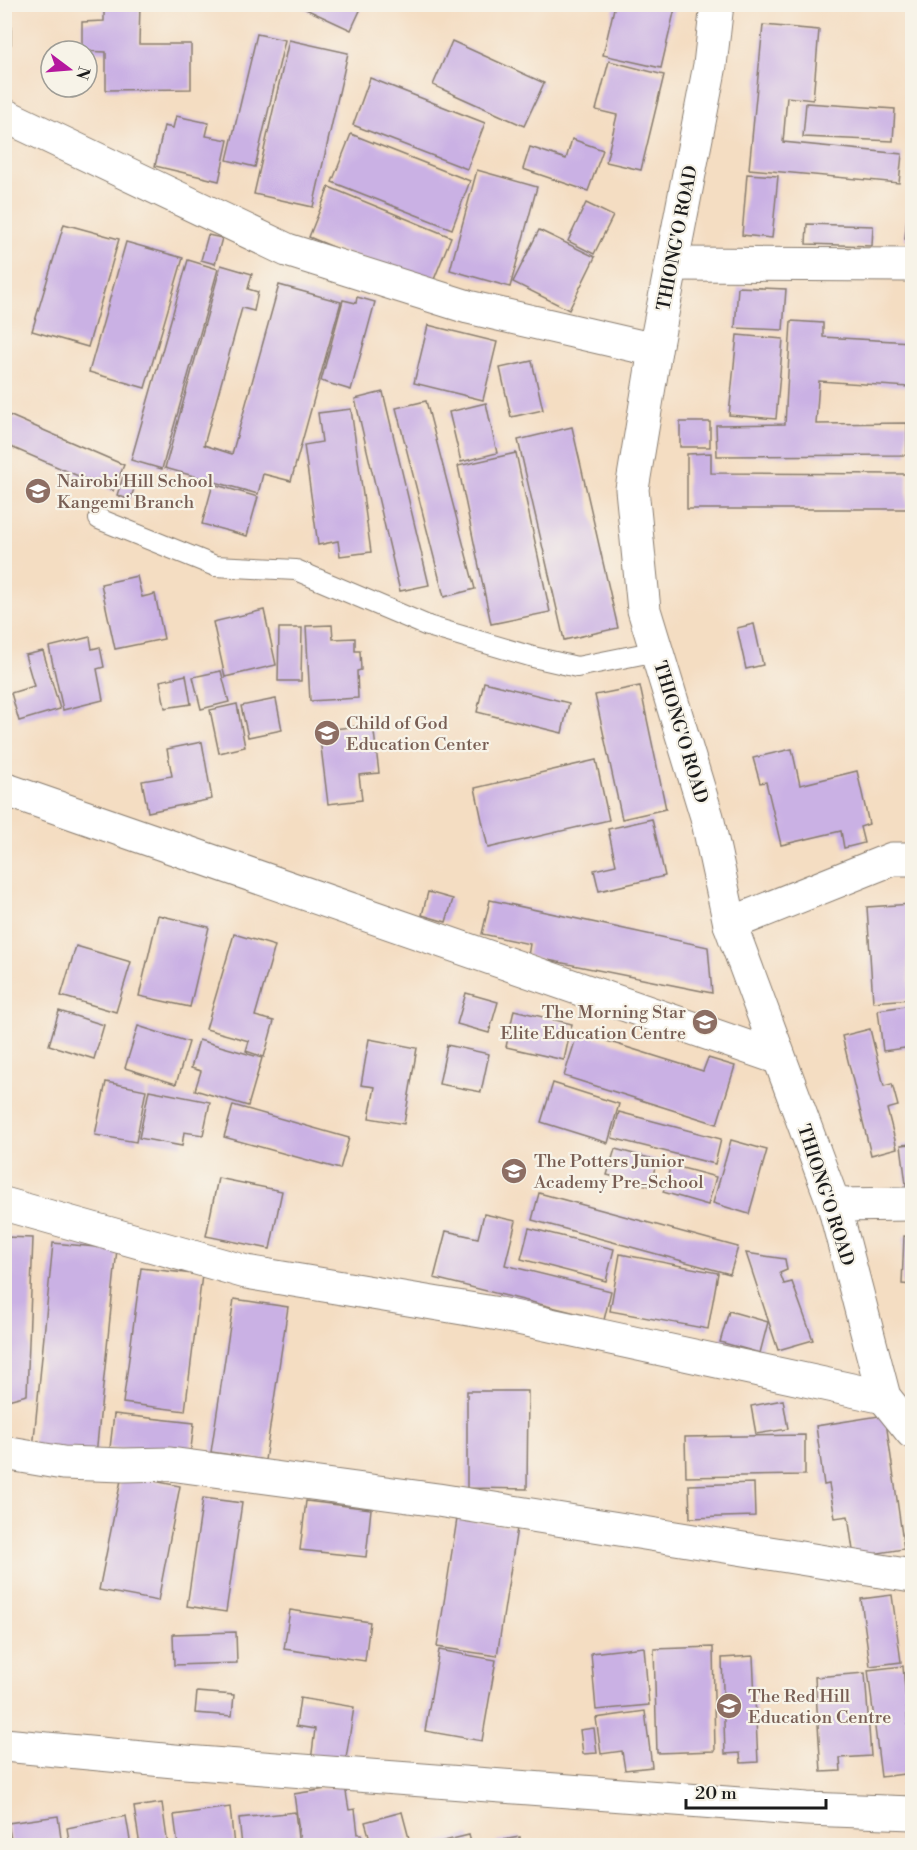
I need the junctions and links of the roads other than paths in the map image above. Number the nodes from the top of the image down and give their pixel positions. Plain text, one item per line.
1 (717, 4) edge
2 (4, 115) edge
3 (672, 264) junction
4 (912, 265) edge
5 (655, 350) junction
6 (99, 519) dead end
7 (657, 651) junction
8 (4, 789) edge
9 (912, 859) edge
10 (730, 924) junction
11 (779, 1058) junction
12 (4, 1204) edge
13 (912, 1204) edge
14 (834, 1206) junction
15 (884, 1397) junction
16 (912, 1431) edge
17 (4, 1453) edge
18 (912, 1576) edge
19 (4, 1744) edge
20 (912, 1813) edge

1 - 3 street, THIONG'O ROAD
2 - 5 street
3 - 4 street
3 - 5 street, THIONG'O ROAD
5 - 7 street, THIONG'O ROAD
6 - 7 lane
7 - 10 street, THIONG'O ROAD
8 - 11 street
9 - 10 street
10 - 11 street, THIONG'O ROAD
11 - 14 street, THIONG'O ROAD
12 - 15 street
13 - 14 street
14 - 15 street, THIONG'O ROAD
15 - 16 street, THIONG'O ROAD
17 - 18 street
19 - 20 street

